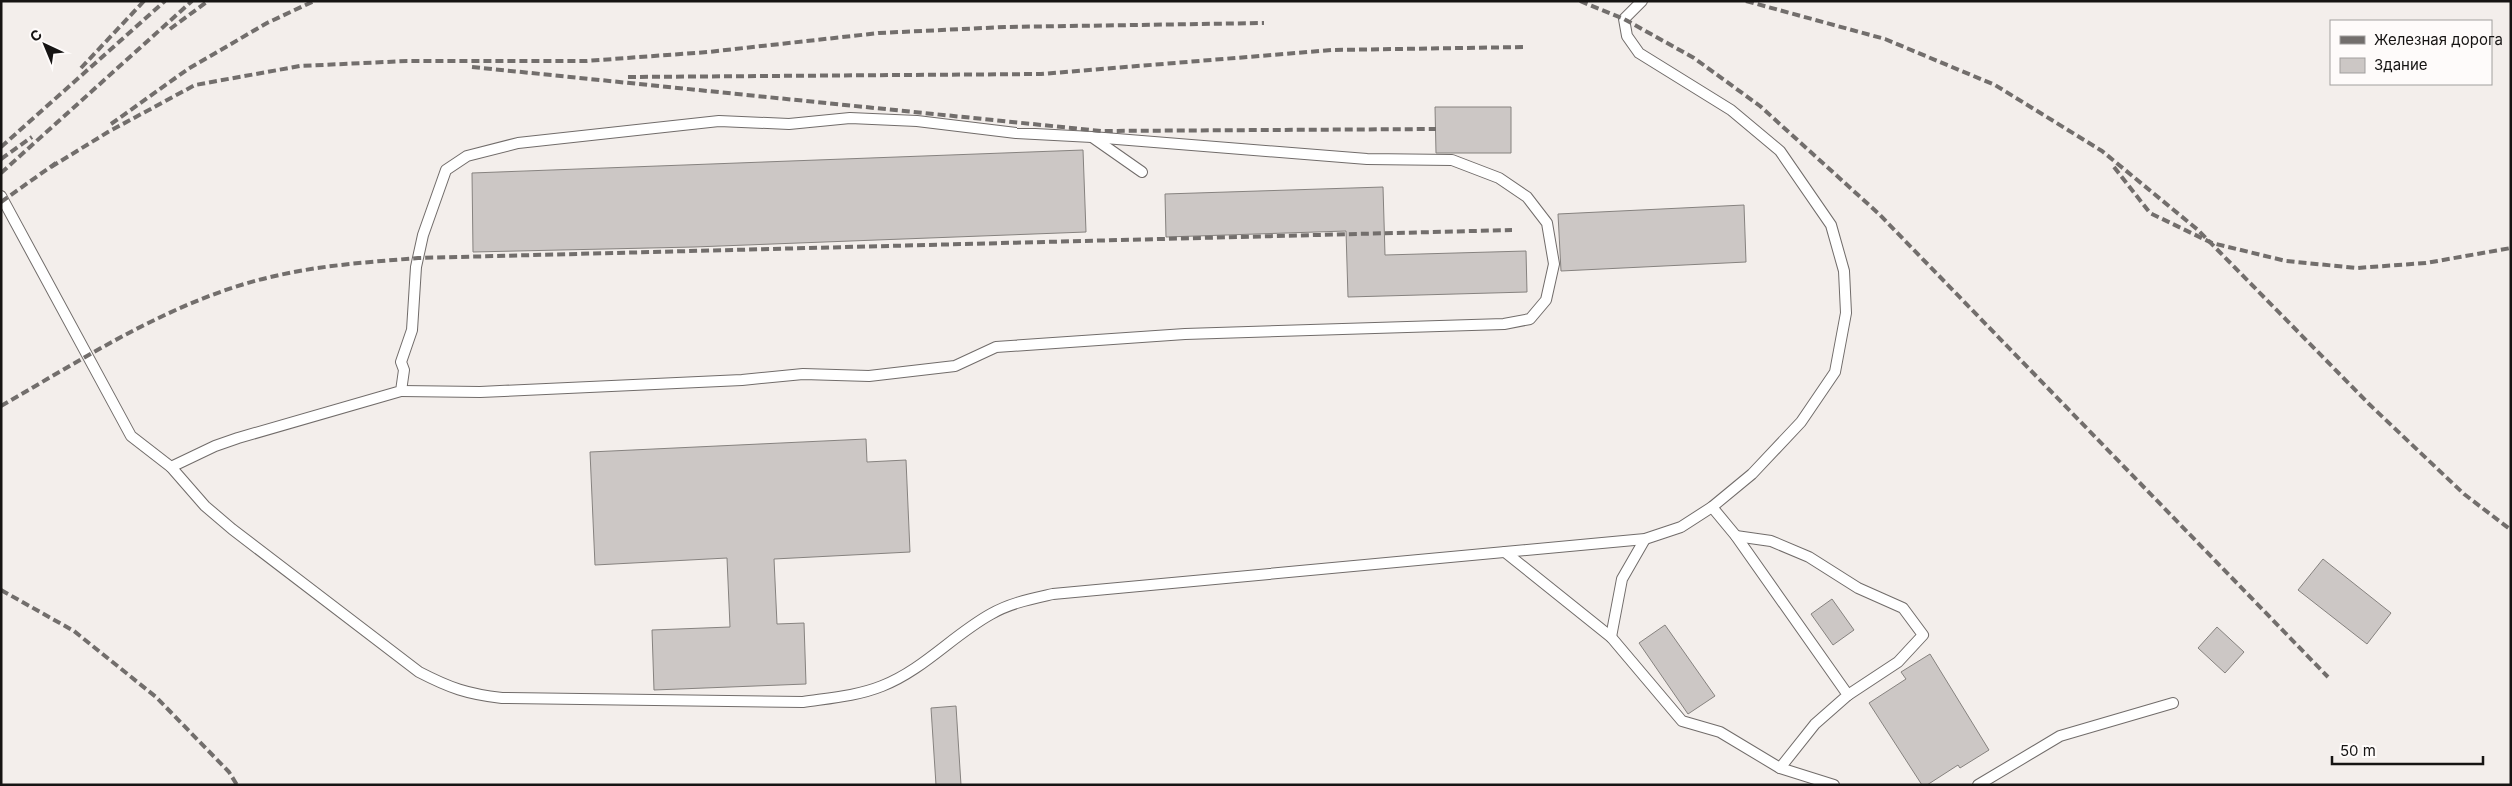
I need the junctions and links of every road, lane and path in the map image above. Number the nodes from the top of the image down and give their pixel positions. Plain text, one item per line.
1 (1642, 1) edge
2 (1092, 137) junction
3 (1142, 172) dead end
4 (1, 196) edge
5 (402, 391) junction
6 (171, 467) junction
7 (1712, 507) junction
8 (1736, 536) junction
9 (1644, 539) junction
10 (1505, 552) junction
11 (1611, 638) junction
12 (1848, 695) junction
13 (2173, 703) dead end
14 (1780, 768) junction
15 (1834, 785) edge
16 (1978, 785) edge

1 - 7 lane
2 - 3 lane
2 - 5 lane
2 - 5 lane
4 - 6 lane
5 - 6 lane
6 - 10 lane
7 - 8 lane
7 - 9 lane
8 - 12 lane
8 - 12 lane
9 - 10 lane
9 - 11 lane
10 - 11 lane
11 - 14 lane
12 - 14 lane
13 - 16 lane
14 - 15 lane

